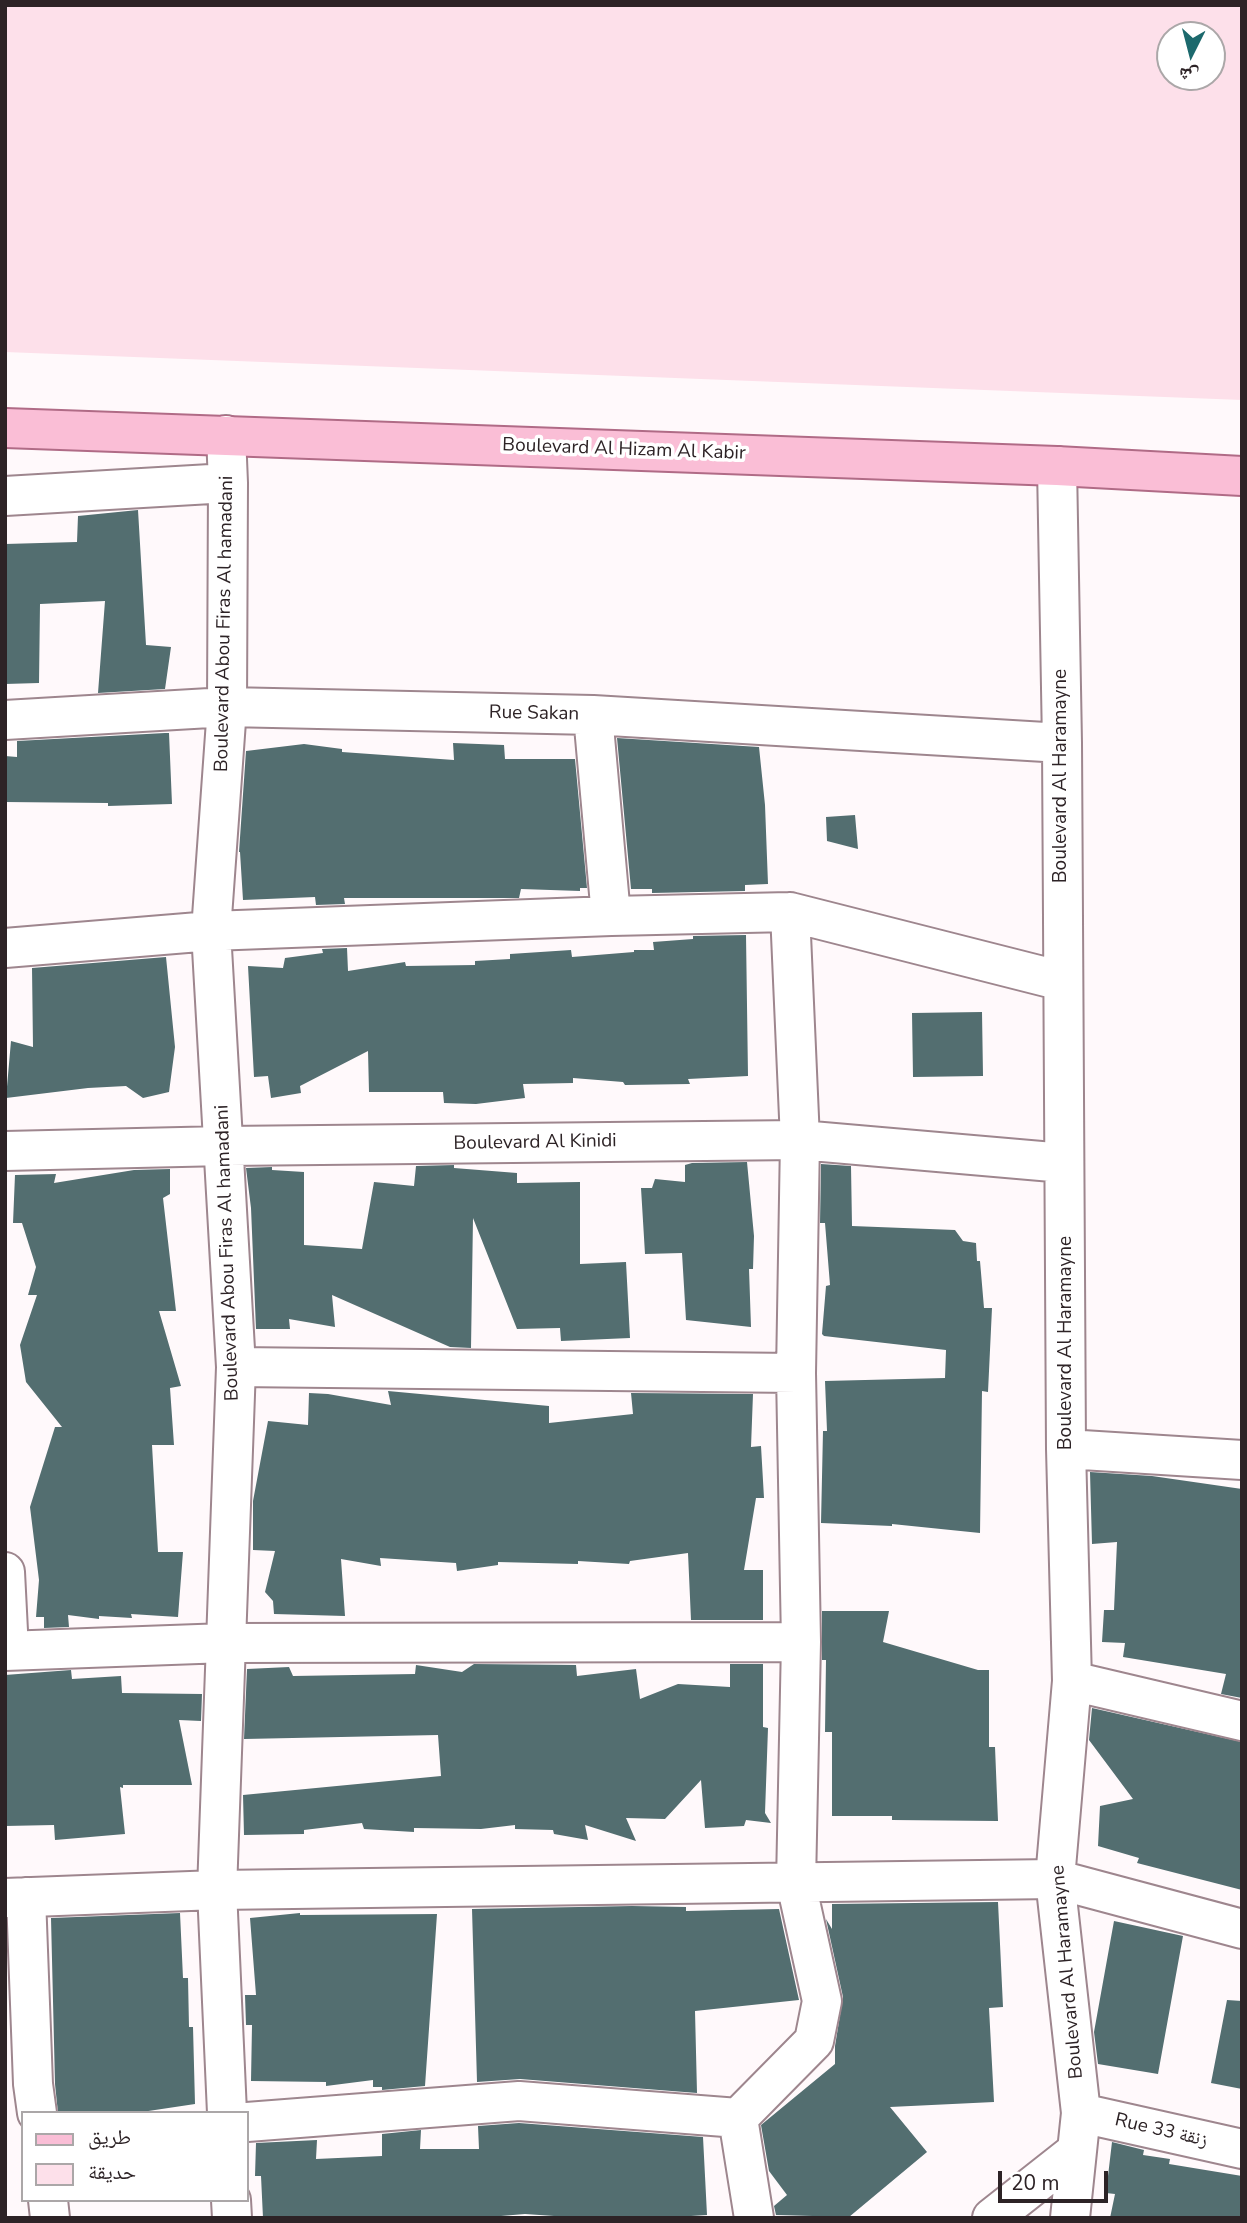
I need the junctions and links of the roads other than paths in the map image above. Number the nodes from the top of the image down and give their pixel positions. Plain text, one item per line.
1 (5, 428) edge
2 (226, 435) junction
3 (1057, 466) junction
4 (1242, 476) edge
5 (228, 483) junction
6 (5, 495) edge
7 (227, 707) junction
8 (593, 715) junction
9 (5, 720) edge
10 (1062, 743) junction
11 (790, 912) junction
12 (611, 916) junction
13 (211, 932) junction
14 (5, 948) edge
15 (1062, 981) junction
16 (800, 1140) junction
17 (225, 1146) junction
18 (5, 1151) edge
19 (1064, 1163) junction
20 (236, 1367) junction
21 (796, 1373) junction
22 (1066, 1449) junction
23 (1242, 1460) edge
24 (5, 1572) edge
25 (801, 1642) junction
26 (226, 1643) junction
27 (7, 1651) edge
28 (1072, 1681) junction
29 (1242, 1721) edge
30 (1055, 1879) junction
31 (796, 1884) junction
32 (217, 1890) junction
33 (16, 1898) edge
34 (1242, 1929) edge
35 (37, 2111) edge
36 (227, 2111) edge
37 (1081, 2113) junction
38 (738, 2118) junction
39 (248, 2122) edge
40 (1242, 2150) edge
41 (1077, 2151) junction
42 (754, 2218) edge
43 (992, 2218) edge
44 (1070, 2218) edge

1 - 2 main road, Boulevard Al Hizam Al Kabir
2 - 3 main road, Boulevard Al Hizam Al Kabir
2 - 5 street, Boulevard Abou Firas Al hamadani
3 - 4 main road, Boulevard Al Hizam Al Kabir
3 - 10 street, Boulevard Al Haramayne
5 - 6 street
5 - 7 street, Boulevard Abou Firas Al hamadani
7 - 8 street, Rue Sakan
7 - 9 street, Rue Sakan
7 - 13 street, Boulevard Abou Firas Al hamadani
8 - 10 street, Rue Sakan
8 - 12 street
10 - 15 street, Boulevard Al Haramayne
11 - 12 street
11 - 15 street
11 - 16 street
12 - 13 street
13 - 14 street
13 - 17 street, Boulevard Abou Firas Al hamadani
15 - 19 street, Boulevard Al Haramayne
16 - 17 street, Boulevard Al Kinidi
16 - 19 street, Boulevard Al Kinidi
16 - 21 street
17 - 18 street, Boulevard Al Kinidi
17 - 20 street, Boulevard Abou Firas Al hamadani
19 - 22 street, Boulevard Al Haramayne
20 - 21 street
20 - 26 street, Boulevard Abou Firas Al hamadani
21 - 25 street
22 - 23 street
22 - 28 street, Boulevard Al Haramayne
24 - 27 street
25 - 26 street
25 - 31 street
26 - 27 street
26 - 32 street, Boulevard Abou Firas Al hamadani
28 - 29 street
28 - 30 street, Boulevard Al Haramayne
30 - 31 street
30 - 34 street
30 - 37 street, Boulevard Al Haramayne
31 - 32 street
31 - 38 street
32 - 33 street
32 - 36 street, Boulevard Abou Firas Al hamadani
33 - 35 street
37 - 40 street, Rue 33 زنقة
37 - 41 street, Boulevard Al Haramayne
38 - 39 street
38 - 42 street
41 - 43 street
41 - 44 street, Boulevard Al Haramayne

